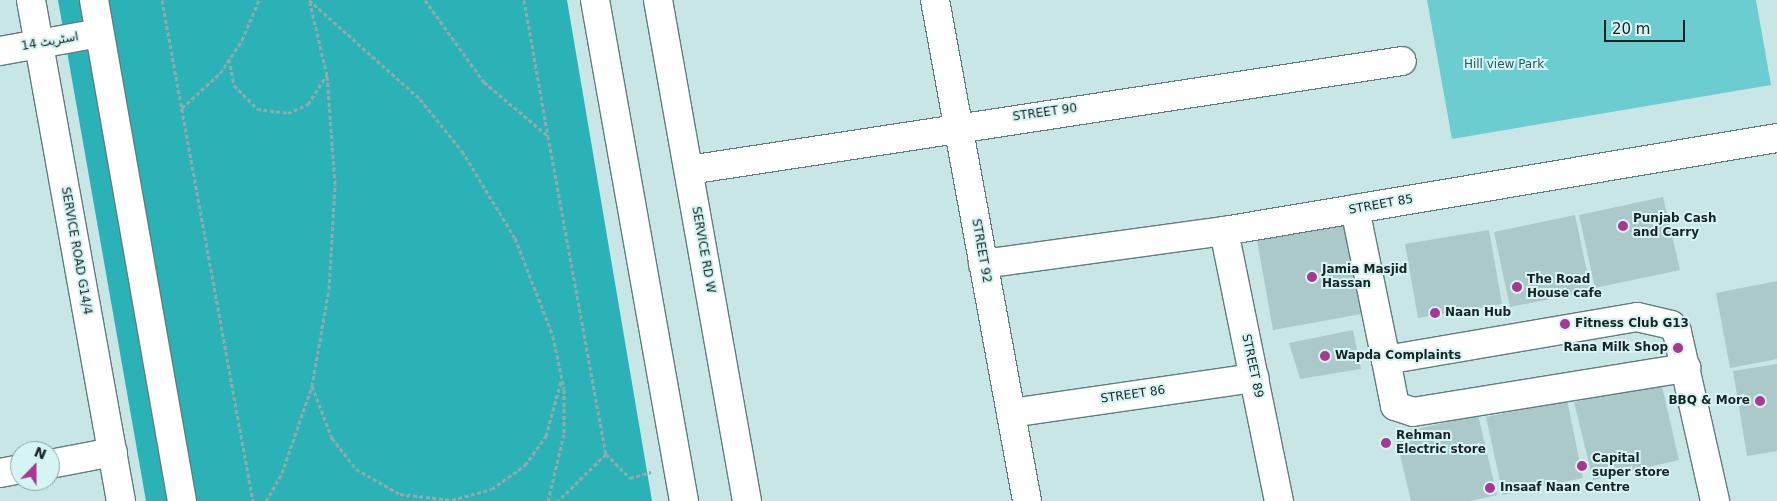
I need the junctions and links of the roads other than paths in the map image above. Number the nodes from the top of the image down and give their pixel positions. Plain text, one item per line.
1 (31, 0) edge
2 (94, 0) edge
3 (595, 0) edge
4 (658, 0) edge
5 (935, 0) edge
6 (100, 33) junction
7 (39, 44) junction
8 (0, 51) edge
9 (1402, 61) dead end
10 (958, 126) junction
11 (1777, 138) edge
12 (689, 170) junction
13 (1355, 209) junction
14 (1224, 231) junction
15 (983, 264) junction
16 (1386, 360) junction
17 (1686, 368) junction
18 (1255, 378) junction
19 (1011, 413) junction
20 (112, 452) junction
21 (60, 462) edge
22 (121, 501) edge
23 (182, 501) edge
24 (684, 501) edge
25 (748, 501) edge
26 (1027, 501) edge
27 (1279, 501) edge
28 (1715, 501) edge

1 - 7 street, SERVICE ROAD G14/4
2 - 6 street
3 - 24 street
4 - 12 street, SERVICE RD W
5 - 10 street, STREET 92
6 - 7 street, اسٹریٹ 14
6 - 23 street
7 - 8 street, اسٹریٹ 14
7 - 20 street, SERVICE ROAD G14/4
9 - 10 street, STREET 90
10 - 12 street, STREET 90
10 - 15 street, STREET 92
11 - 13 street, STREET 85
12 - 25 street, SERVICE RD W
13 - 14 street, STREET 85
13 - 16 street
14 - 15 street, STREET 85
14 - 18 street, STREET 89
15 - 19 street, STREET 92
16 - 17 street
16 - 17 street
17 - 28 street
18 - 19 street, STREET 86
18 - 27 street, STREET 89
19 - 26 street, STREET 92
20 - 21 street
20 - 22 street, SERVICE ROAD G14/4

